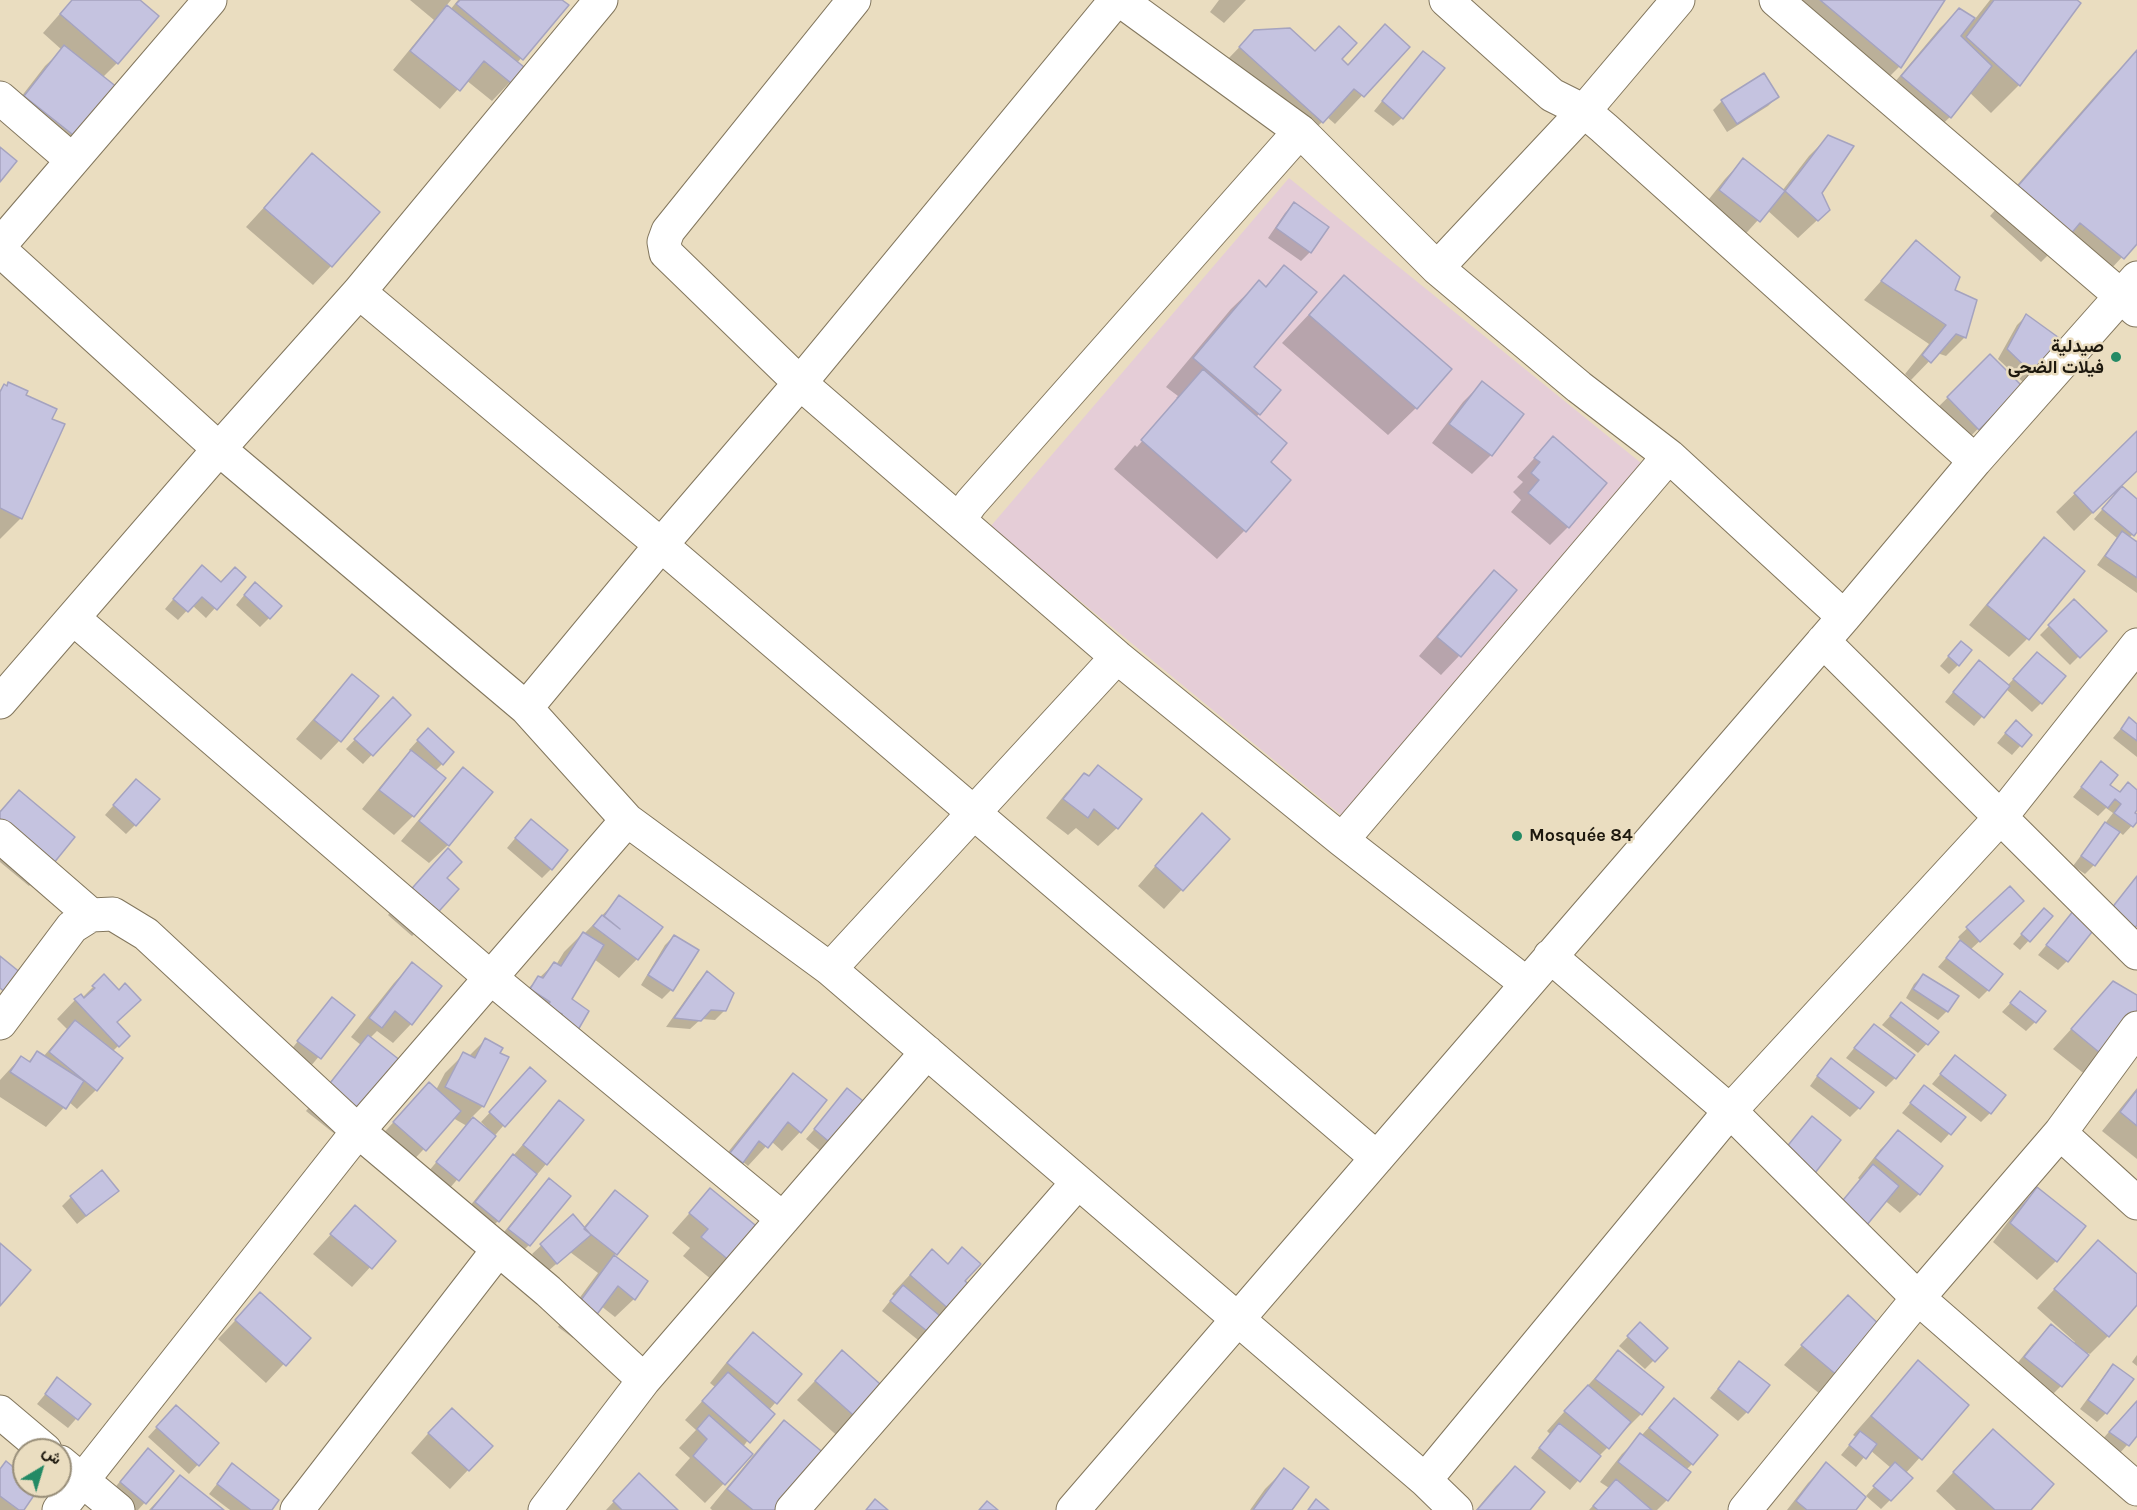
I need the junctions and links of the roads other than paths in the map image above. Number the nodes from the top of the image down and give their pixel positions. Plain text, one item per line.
1 (210, 0) edge
2 (601, 0) edge
3 (854, 0) edge
4 (1118, 0) edge
5 (1446, 0) edge
6 (1678, 0) edge
7 (1776, 0) edge
8 (0, 98) edge
9 (1584, 111) junction
10 (1300, 131) junction
11 (72, 160) junction
12 (0, 245) edge
13 (0, 250) edge
14 (1437, 268) junction
15 (359, 292) junction
16 (2132, 295) edge
17 (800, 383) junction
18 (219, 449) junction
19 (1669, 456) junction
20 (1975, 461) junction
21 (959, 520) junction
22 (661, 544) junction
23 (1844, 617) junction
24 (73, 618) junction
25 (1823, 641) junction
26 (2137, 645) edge
27 (1117, 657) junction
28 (0, 702) edge
29 (526, 708) junction
30 (975, 813) junction
31 (2000, 818) junction
32 (627, 820) junction
33 (0, 836) edge
34 (1342, 840) junction
35 (91, 915) junction
36 (2137, 953) edge
37 (1550, 956) junction
38 (830, 969) junction
39 (491, 978) junction
40 (1527, 984) junction
41 (0, 1023) edge
42 (2137, 1028) edge
43 (927, 1052) junction
44 (1730, 1111) junction
45 (358, 1131) junction
46 (2060, 1133) junction
47 (1377, 1158) junction
48 (1078, 1182) junction
49 (2137, 1203) edge
50 (783, 1219) junction
51 (498, 1250) junction
52 (1918, 1298) junction
53 (1238, 1320) junction
54 (644, 1380) junction
55 (0, 1412) edge
56 (31, 1438) edge
57 (72, 1471) edge
58 (72, 1473) edge
59 (1425, 1480) junction
60 (2137, 1489) edge
61 (118, 1510) edge
62 (297, 1510) edge
63 (545, 1510) edge
64 (792, 1510) edge
65 (1073, 1510) edge
66 (1456, 1510) edge
67 (1745, 1510) edge

1 - 11 street
2 - 15 street
3 - 17 street
4 - 10 street
4 - 17 street
5 - 9 street
6 - 9 street
7 - 16 street
8 - 11 street
9 - 14 street
9 - 20 street
10 - 14 street
10 - 21 street
11 - 12 street
13 - 18 street
14 - 19 street
15 - 18 street
15 - 22 street
16 - 20 street
17 - 21 street
17 - 22 street
18 - 24 street
18 - 29 street
19 - 23 street
19 - 34 street
20 - 23 street
21 - 27 street
22 - 29 street
22 - 30 street
23 - 25 street
24 - 28 street
24 - 39 street
25 - 31 street
25 - 37 street
26 - 31 street
27 - 30 street
27 - 34 street
29 - 32 street
30 - 38 street
30 - 47 street
31 - 36 street
31 - 44 street
32 - 38 street
32 - 39 street
33 - 35 street
34 - 40 street
35 - 41 street
35 - 45 street
37 - 40 street
37 - 44 street
38 - 43 street
39 - 45 street
39 - 50 street
40 - 47 street
42 - 46 street
43 - 48 street
43 - 50 street
44 - 52 street
44 - 59 street
45 - 51 street
45 - 57 street
46 - 49 street
46 - 52 street
47 - 53 street
48 - 53 street
48 - 64 street
50 - 54 street
51 - 54 street
51 - 62 street
52 - 60 street
52 - 67 street
53 - 59 street
53 - 65 street
54 - 63 street
55 - 56 street
58 - 61 street
59 - 66 street

